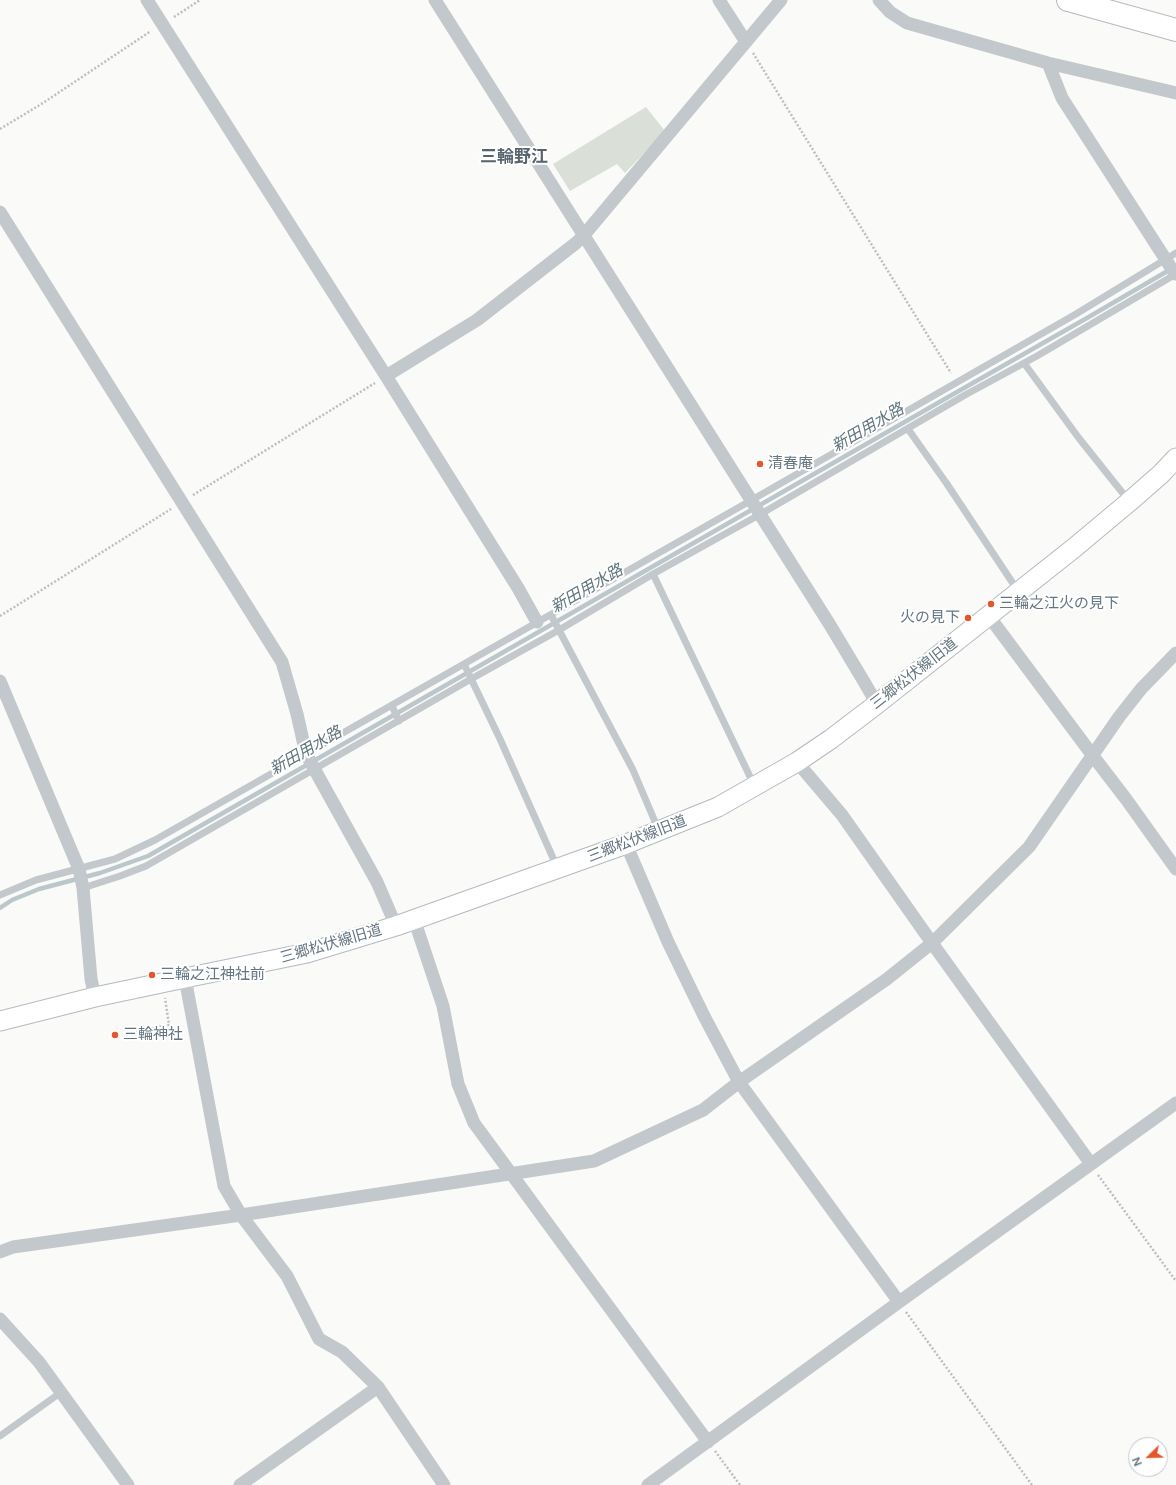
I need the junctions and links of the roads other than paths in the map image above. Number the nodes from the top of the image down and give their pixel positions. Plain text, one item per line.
1 (147, 0) edge
2 (435, 0) edge
3 (719, 0) edge
4 (781, 0) edge
5 (879, 0) edge
6 (1068, 0) edge
7 (1176, 30) edge
8 (746, 42) junction
9 (1048, 63) junction
10 (1176, 93) edge
11 (0, 212) edge
12 (584, 235) junction
13 (1171, 256) edge
14 (1176, 274) edge
15 (1024, 363) junction
16 (386, 376) junction
17 (908, 429) junction
18 (1176, 458) edge
19 (750, 501) junction
20 (1129, 502) junction
21 (759, 515) junction
22 (653, 574) junction
23 (1018, 591) junction
24 (551, 615) junction
25 (988, 615) junction
26 (537, 622) junction
27 (559, 630) junction
28 (1176, 653) edge
29 (464, 664) junction
30 (471, 679) junction
31 (0, 681) edge
32 (877, 704) junction
33 (392, 706) junction
34 (399, 721) junction
35 (306, 754) junction
36 (1093, 756) junction
37 (797, 762) junction
38 (314, 770) junction
39 (755, 787) junction
40 (659, 832) junction
41 (626, 844) junction
42 (557, 868) junction
43 (1176, 869) edge
44 (79, 870) junction
45 (83, 888) junction
46 (0, 895) edge
47 (414, 919) junction
48 (396, 926) junction
49 (932, 943) junction
50 (186, 978) junction
51 (95, 998) junction
52 (0, 1021) edge
53 (739, 1082) junction
54 (1176, 1103) edge
55 (1091, 1164) junction
56 (511, 1173) junction
57 (241, 1215) junction
58 (0, 1252) edge
59 (899, 1302) junction
60 (0, 1319) edge
61 (378, 1388) junction
62 (60, 1393) junction
63 (0, 1436) edge
64 (708, 1442) junction
65 (128, 1485) edge
66 (240, 1485) edge
67 (444, 1485) edge
68 (648, 1485) edge

1 - 16 street
2 - 12 street
3 - 8 street
4 - 8 street
5 - 9 street
6 - 7 highway
8 - 12 street
9 - 10 street
9 - 13 street
11 - 35 street
12 - 16 street
12 - 19 street
13 - 14 street
13 - 19 lane
14 - 15 lane
15 - 17 lane
15 - 20 lane
16 - 26 street
17 - 21 lane
17 - 23 lane
18 - 20 street, 三郷松伏線旧道
19 - 21 street
19 - 24 lane
20 - 23 street, 三郷松伏線旧道
21 - 22 lane
21 - 32 street
22 - 27 lane
22 - 39 lane
23 - 25 street, 三郷松伏線旧道
24 - 26 lane
24 - 27 lane
25 - 32 street, 三郷松伏線旧道
25 - 36 street
26 - 29 lane
27 - 30 lane
27 - 40 lane
28 - 36 street
29 - 30 lane
29 - 33 lane
30 - 34 lane
30 - 42 lane
31 - 44 street
32 - 37 street, 三郷松伏線旧道
33 - 34 lane
33 - 35 lane
34 - 38 lane
35 - 38 street
35 - 44 lane
36 - 43 street
36 - 49 street
37 - 39 street, 三郷松伏線旧道
37 - 49 street
38 - 45 lane
38 - 48 street
39 - 40 street, 三郷松伏線旧道
40 - 41 street, 三郷松伏線旧道
41 - 42 street, 三郷松伏線旧道
41 - 53 street
42 - 47 street, 三郷松伏線旧道
44 - 45 street
44 - 46 lane
45 - 51 street
47 - 48 street, 三郷松伏線旧道
47 - 56 street
48 - 50 street, 三郷松伏線旧道
49 - 53 street
49 - 55 street
50 - 51 street, 三郷松伏線旧道
50 - 57 street
51 - 52 street, 三郷松伏線旧道
53 - 56 street
53 - 59 street
54 - 55 street
55 - 59 street
56 - 57 street
56 - 64 street
57 - 58 street
57 - 61 street
59 - 64 street
60 - 62 street
61 - 66 street
61 - 67 street
62 - 63 lane
62 - 65 street
64 - 68 street

